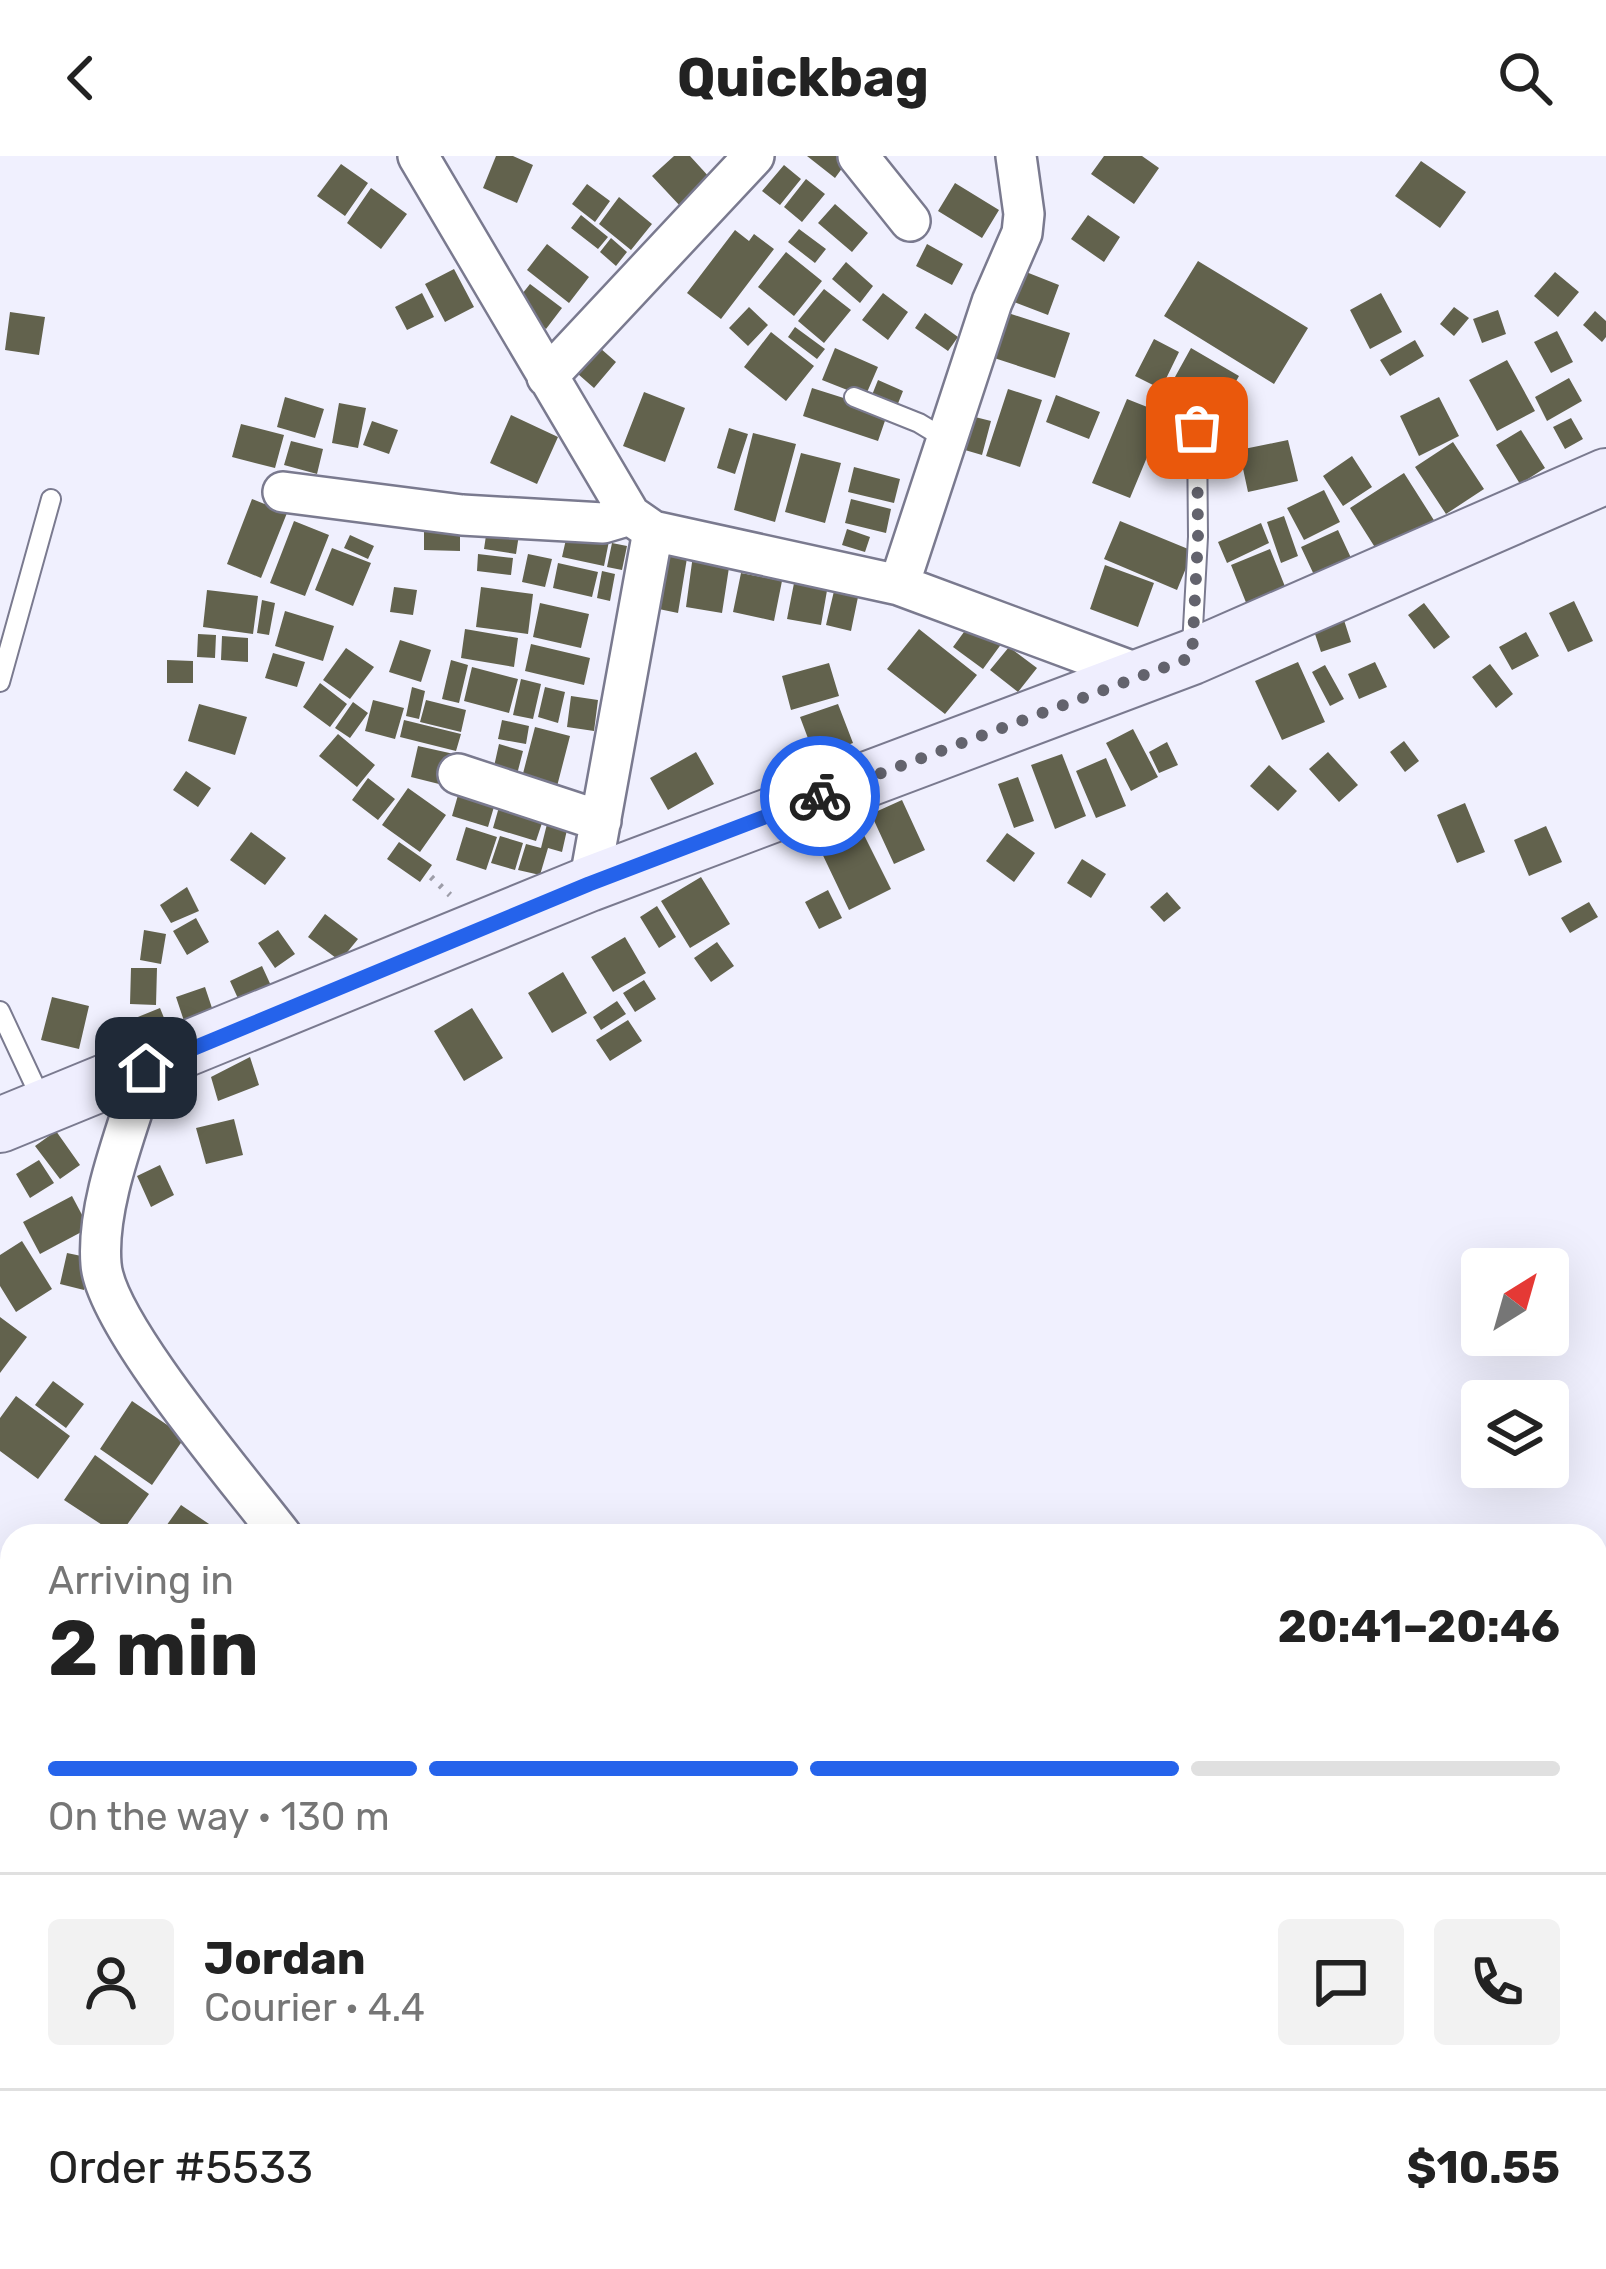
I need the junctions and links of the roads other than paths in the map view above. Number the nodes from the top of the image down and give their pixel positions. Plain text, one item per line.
1 (418, 156) edge
2 (754, 156) edge
3 (858, 156) edge
4 (1016, 156) edge
5 (910, 221) dead end
6 (547, 377) junction
7 (854, 397) dead end
8 (1197, 428) dead end
9 (947, 441) junction
10 (1606, 476) edge
11 (283, 492) dead end
12 (52, 499) dead end
13 (642, 523) junction
14 (899, 585) junction
15 (1192, 657) junction
16 (1139, 674) junction
17 (0, 682) edge
18 (458, 774) dead end
19 (601, 821) junction
20 (589, 884) junction
21 (0, 1011) edge
22 (146, 1068) junction
23 (22, 1116) edge
24 (273, 1524) edge

1 - 6 street
2 - 6 street
3 - 5 street
4 - 9 street
6 - 13 street
7 - 9 lane
8 - 15 lane
9 - 14 street
10 - 15 street
11 - 13 street
12 - 17 lane
13 - 14 street
13 - 19 street
14 - 16 street
15 - 16 street
16 - 20 street
18 - 19 street
19 - 20 street
20 - 22 street
21 - 23 lane
22 - 23 street
22 - 24 street

